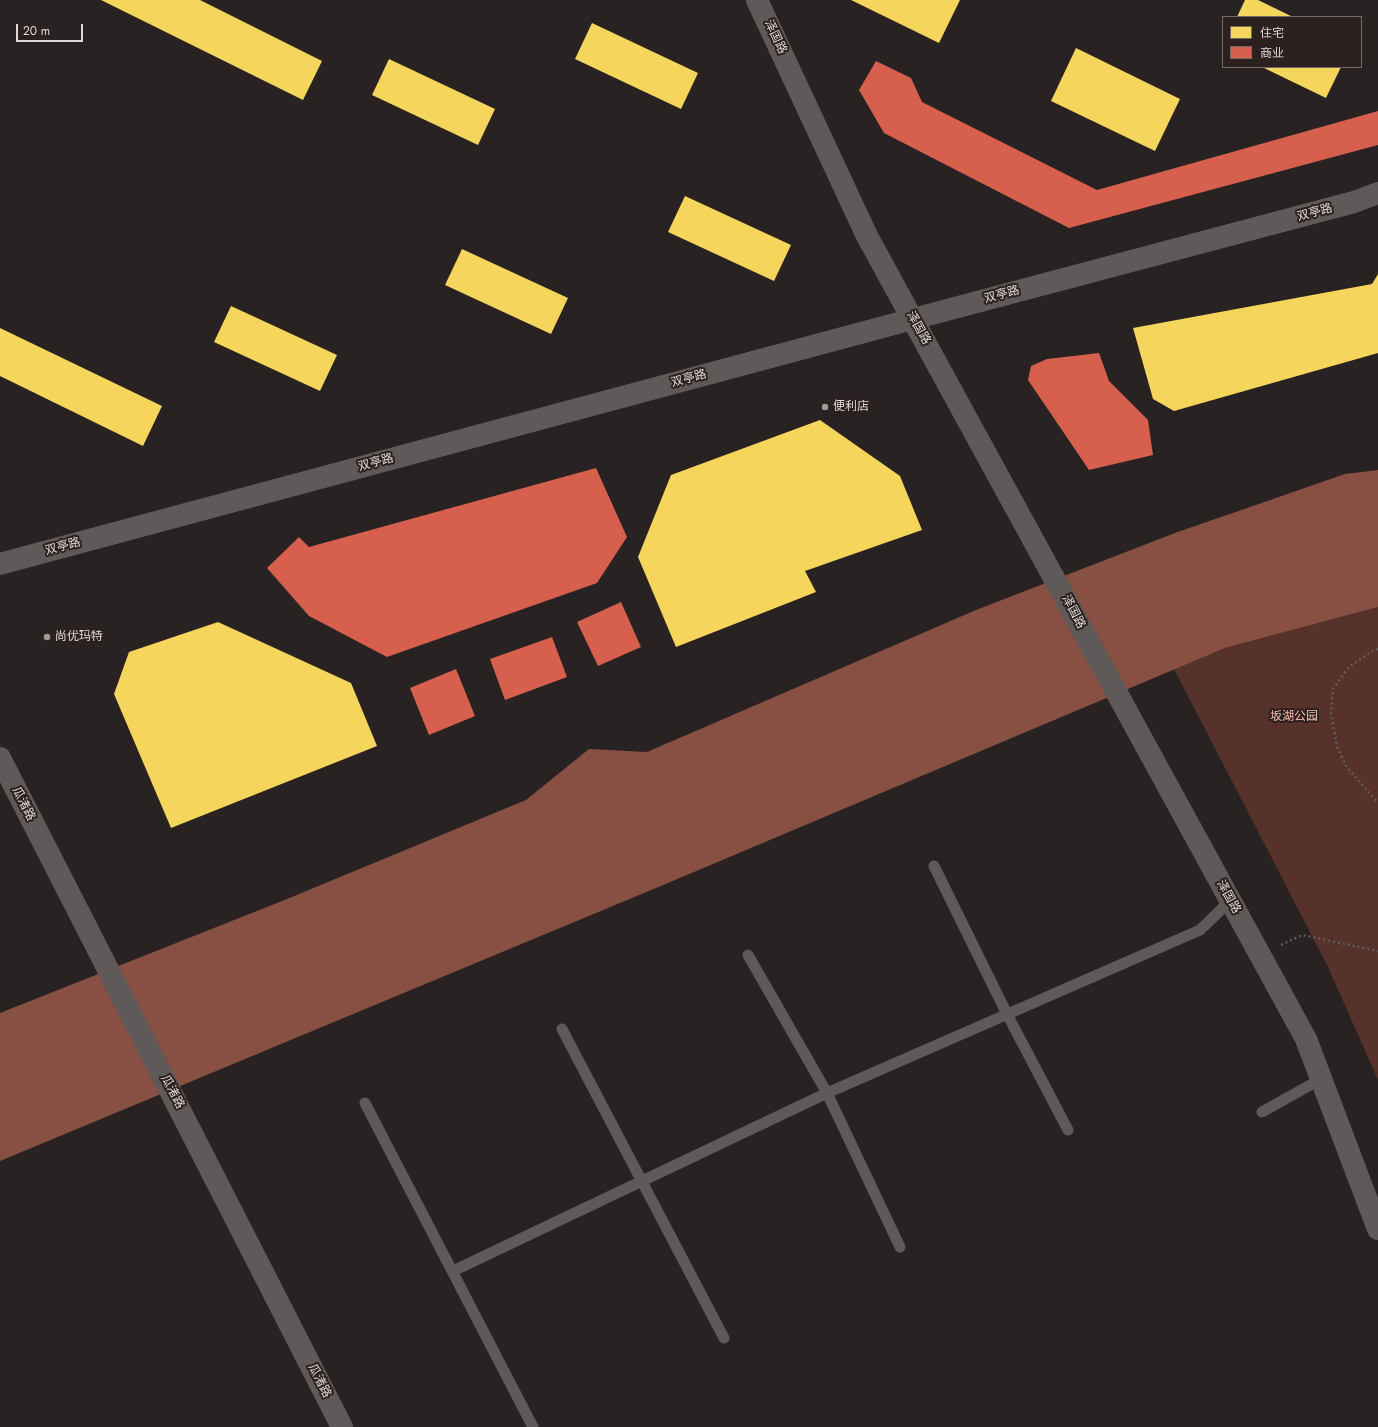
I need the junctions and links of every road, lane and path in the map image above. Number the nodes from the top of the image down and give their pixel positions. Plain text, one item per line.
1 (757, 0) edge
2 (1378, 193) edge
3 (913, 318) junction
4 (0, 564) edge
5 (1378, 649) edge
6 (0, 758) edge
7 (1378, 803) edge
8 (934, 866) dead end
9 (1230, 900) junction
10 (1378, 951) edge
11 (748, 955) dead end
12 (1260, 956) junction
13 (1007, 1014) junction
14 (562, 1029) dead end
15 (1321, 1080) junction
16 (826, 1092) junction
17 (365, 1103) dead end
18 (1262, 1112) dead end
19 (1068, 1130) dead end
20 (640, 1181) junction
21 (1378, 1229) edge
22 (900, 1247) dead end
23 (453, 1271) junction
24 (724, 1338) dead end
25 (342, 1427) edge
26 (533, 1427) edge

1 - 3 street, 泽国路
2 - 3 street, 双亭路
3 - 4 street, 双亭路
3 - 9 street, 泽国路
5 - 7 path
6 - 25 street, 瓜渚路
8 - 13 lane
9 - 12 street, 泽国路
9 - 13 lane
10 - 12 path
11 - 16 lane
12 - 15 street, 泽国路
13 - 16 lane
13 - 19 lane
14 - 20 lane
15 - 18 lane
15 - 21 street, 泽国路
16 - 20 lane
16 - 22 lane
17 - 23 lane
20 - 23 lane
20 - 24 lane
23 - 26 lane

